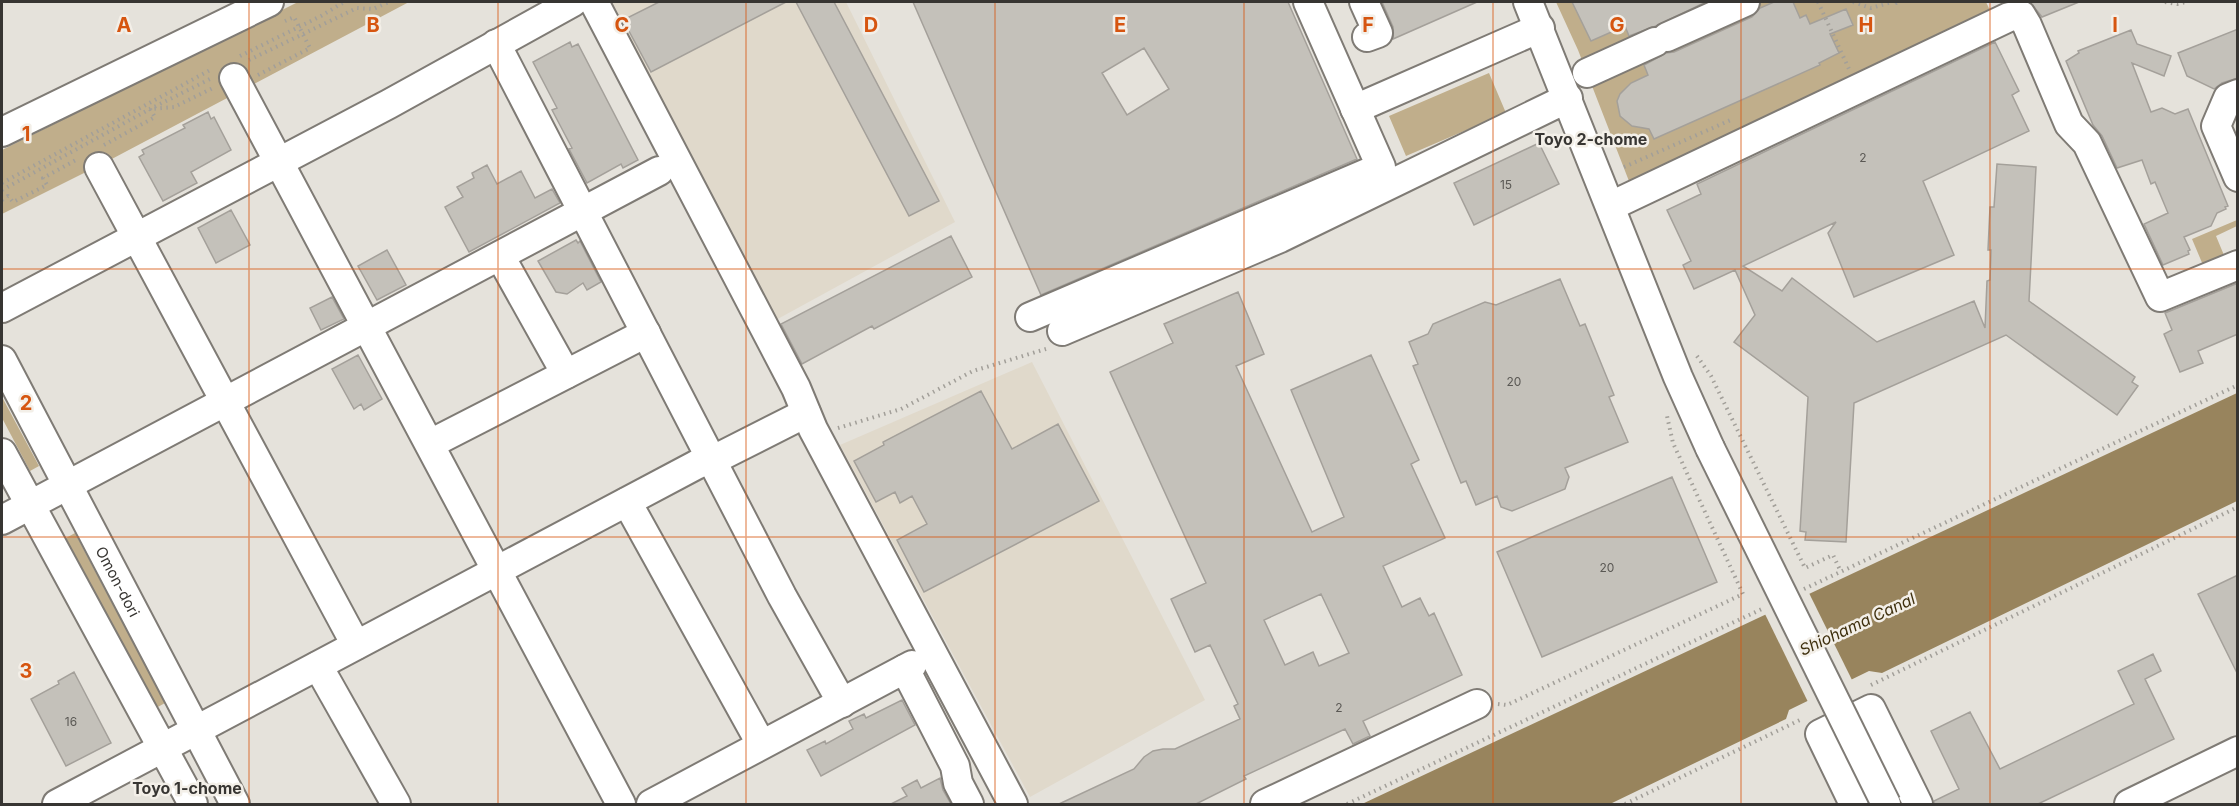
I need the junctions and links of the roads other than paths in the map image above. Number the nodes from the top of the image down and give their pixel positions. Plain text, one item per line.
1 (573, 2) edge
2 (594, 2) edge
3 (1308, 2) edge
4 (1364, 2) edge
5 (1528, 2) edge
6 (1744, 2) edge
7 (2014, 11) edge
8 (276, 12) edge
9 (215, 14) edge
10 (1540, 28) junction
11 (1367, 37) dead end
12 (496, 45) junction
13 (229, 72) road end
14 (1587, 73) dead end
15 (2238, 94) edge
16 (1569, 98) junction
17 (1355, 109) junction
18 (2, 132) edge
19 (280, 161) junction
20 (99, 167) dead end
21 (659, 171) dead end
22 (2238, 177) edge
23 (1611, 206) junction
24 (583, 212) junction
25 (136, 237) junction
26 (500, 256) junction
27 (2238, 265) edge
28 (2, 308) edge
29 (1030, 317) dead end
30 (367, 327) junction
31 (645, 333) junction
32 (1057, 339) road end
33 (2, 360) edge
34 (566, 374) junction
35 (225, 402) junction
36 (806, 413) junction
37 (430, 444) junction
38 (2, 453) edge
39 (710, 458) junction
40 (67, 485) junction
41 (627, 502) junction
42 (30, 505) junction
43 (2, 520) edge
44 (497, 571) junction
45 (356, 645) junction
46 (318, 666) junction
47 (842, 703) junction
48 (1477, 704) road end
49 (196, 731) junction
50 (755, 733) dead end
51 (162, 749) junction
52 (2238, 751) edge
53 (57, 804) edge
54 (193, 804) edge
55 (235, 804) edge
56 (396, 804) edge
57 (621, 804) edge
58 (651, 804) edge
59 (969, 804) edge
60 (1013, 804) edge
61 (1265, 804) edge
62 (1854, 804) edge
63 (1886, 804) edge
64 (1918, 804) edge
65 (2129, 804) edge

1 - 12 street
2 - 36 street
3 - 17 street
4 - 11 street
5 - 10 street
6 - 14 street
7 - 23 street
7 - 27 street
8 - 9 street
9 - 18 street
10 - 16 street
10 - 17 street
12 - 19 street
12 - 24 street
13 - 19 street
15 - 22 street
16 - 23 street
16 - 32 street
17 - 29 street
19 - 25 street
19 - 30 street
20 - 25 street
21 - 24 street
23 - 63 street, bridge
24 - 26 street
24 - 31 street
25 - 28 street
25 - 35 street
26 - 30 street
26 - 34 street
30 - 35 street
30 - 37 street
31 - 34 street
31 - 39 street
33 - 40 street, Omon-dori
34 - 37 street
35 - 40 street
35 - 45 street
36 - 39 street
36 - 60 street
37 - 44 street
38 - 42 street
39 - 41 street
39 - 47 street
40 - 42 street
40 - 49 street, Omon-dori
41 - 44 street
41 - 50 street
42 - 43 street
42 - 51 street
44 - 45 street
44 - 57 street
45 - 46 street
46 - 49 street
46 - 56 street
47 - 58 street
47 - 59 street
48 - 61 street
49 - 51 street
49 - 55 street, Omon-dori
51 - 53 street
51 - 54 street
52 - 65 street
62 - 64 street

